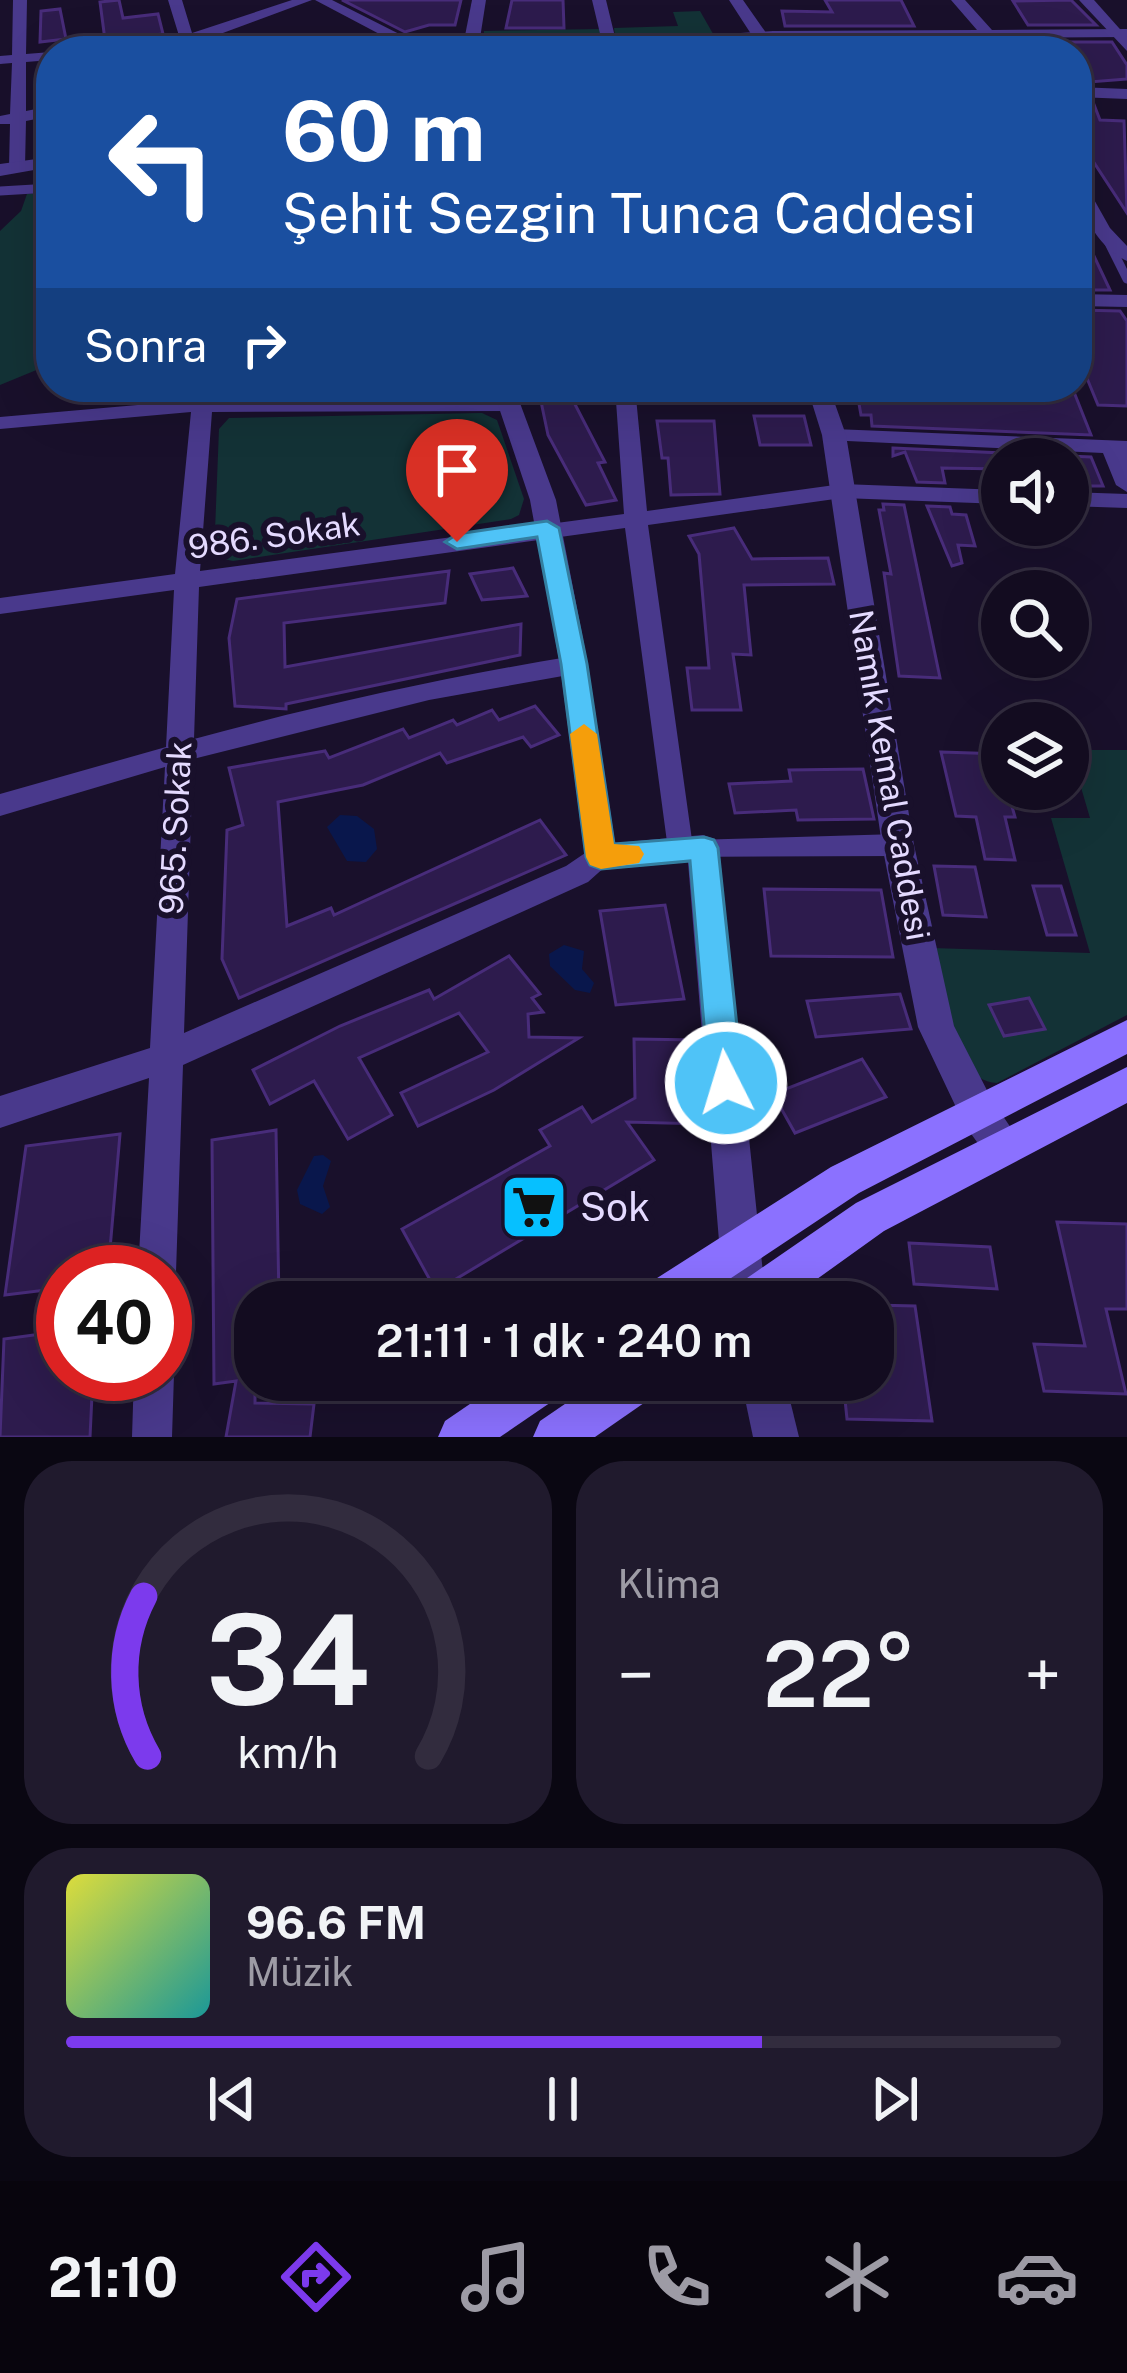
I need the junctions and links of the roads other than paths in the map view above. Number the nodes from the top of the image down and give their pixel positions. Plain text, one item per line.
1 (20, 0) edge
2 (176, 0) edge
3 (305, 0) edge
4 (322, 0) edge
5 (478, 0) edge
6 (599, 0) edge
7 (736, 0) edge
8 (958, 0) edge
9 (1086, 0) edge
10 (20, 26) junction
11 (0, 28) edge
12 (1120, 33) edge
13 (992, 34) junction
14 (185, 36) edge
15 (208, 36) edge
16 (387, 36) edge
17 (472, 36) edge
18 (608, 36) edge
19 (758, 36) edge
20 (946, 36) edge
21 (1127, 46) edge
22 (36, 57) edge
23 (20, 59) junction
24 (0, 60) edge
25 (1092, 93) edge
26 (1127, 94) edge
27 (36, 114) edge
28 (19, 117) junction
29 (0, 121) edge
30 (8, 169) edge
31 (36, 189) edge
32 (0, 191) edge
33 (1092, 211) edge
34 (1103, 231) junction
35 (1127, 232) edge
36 (1127, 256) edge
37 (1127, 279) edge
38 (1092, 301) edge
39 (1127, 302) edge
40 (161, 402) edge
41 (206, 402) edge
42 (508, 402) edge
43 (626, 402) edge
44 (823, 402) edge
45 (0, 423) edge
46 (834, 435) junction
47 (1119, 448) edge
48 (1127, 485) edge
49 (842, 491) junction
50 (981, 495) edge
51 (1089, 500) edge
52 (1127, 501) edge
53 (636, 522) junction
54 (547, 528) junction
55 (187, 581) junction
56 (0, 606) edge
57 (574, 664) junction
58 (180, 751) junction
59 (0, 805) edge
60 (898, 845) junction
61 (691, 849) junction
62 (601, 857) junction
63 (1127, 1036) edge
64 (163, 1058) junction
65 (1127, 1084) edge
66 (0, 1112) edge
67 (978, 1112) junction
68 (1004, 1147) junction
69 (158, 1245) edge
70 (742, 1245) junction
71 (689, 1281) edge
72 (745, 1281) edge
73 (777, 1281) edge
74 (153, 1401) edge
75 (513, 1401) edge
76 (608, 1401) edge
77 (768, 1401) edge
78 (152, 1437) edge
79 (461, 1437) edge
80 (556, 1437) edge
81 (776, 1437) edge

1 - 10 street
2 - 14 street
3 - 15 street
4 - 16 street
5 - 17 street
6 - 18 street
7 - 19 street
8 - 13 street
9 - 12 street
10 - 11 street
10 - 23 street
12 - 13 street
12 - 21 street
13 - 20 street
22 - 23 street
23 - 24 street
23 - 28 street
25 - 26 street
27 - 28 street
28 - 29 street
28 - 30 street
31 - 32 lane
33 - 34 street
34 - 35 street
34 - 36 street
34 - 37 lane
38 - 39 street
40 - 45 street
41 - 55 street, 965. Sokak
42 - 54 street
43 - 53 street
44 - 46 street, Namık Kemal Caddesi
46 - 47 street
46 - 49 street, Namık Kemal Caddesi
47 - 48 street
49 - 50 street, 986. Sokak
49 - 53 street, 986. Sokak
49 - 60 street, Namık Kemal Caddesi
51 - 52 street
53 - 54 street, 986. Sokak
53 - 61 street
54 - 55 street, 986. Sokak
54 - 57 street
55 - 56 street, 986. Sokak
55 - 58 street, 965. Sokak
57 - 58 street
57 - 62 street
58 - 59 street
58 - 64 street, 965. Sokak
60 - 61 street
60 - 67 street, Namık Kemal Caddesi
61 - 62 street
61 - 70 street
62 - 64 street
63 - 67 main road
64 - 66 street
64 - 69 street, 965. Sokak
65 - 68 main road
67 - 68 street, Namık Kemal Caddesi
67 - 70 main road
68 - 73 main road
70 - 71 main road
70 - 72 street
74 - 78 street
75 - 79 main road
76 - 80 main road
77 - 81 street

